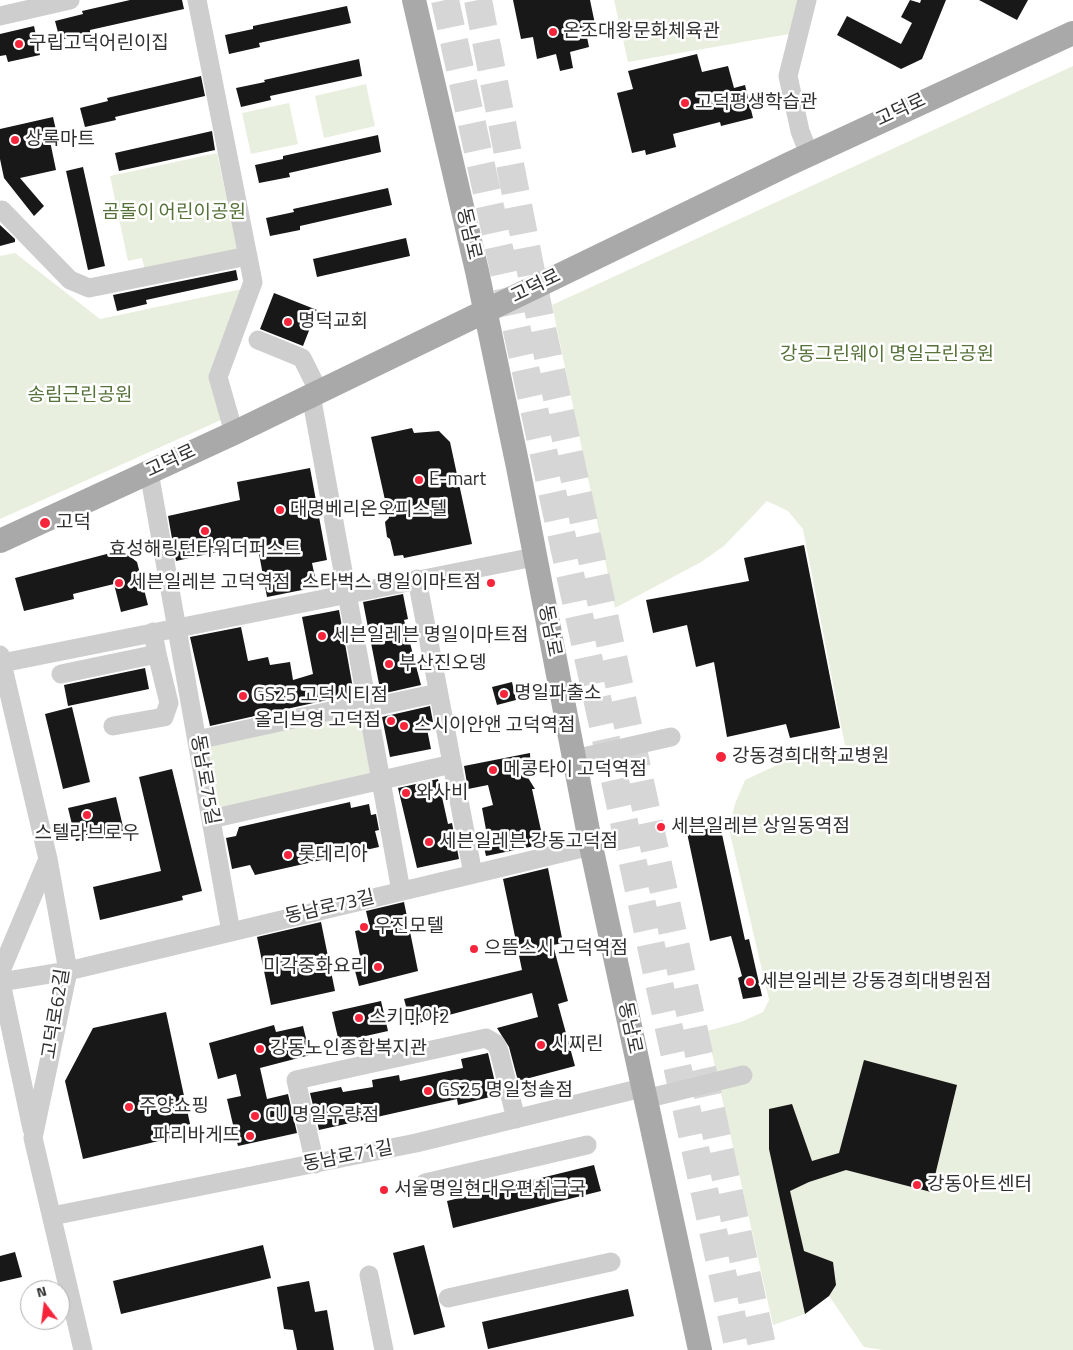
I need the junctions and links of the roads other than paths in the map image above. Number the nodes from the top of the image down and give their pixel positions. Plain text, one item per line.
1 (70, 0) edge
2 (198, 0) edge
3 (414, 0) edge
4 (807, 0) edge
5 (0, 16) edge
6 (1073, 33) edge
7 (809, 154) junction
8 (1, 207) edge
9 (248, 256) junction
10 (485, 311) junction
11 (258, 340) dead end
12 (315, 393) junction
13 (234, 433) junction
14 (149, 472) junction
15 (0, 542) edge
16 (534, 556) junction
17 (417, 579) junction
18 (348, 593) junction
19 (177, 627) junction
20 (153, 632) junction
21 (157, 654) junction
22 (1, 659) edge
23 (62, 674) dead end
24 (438, 692) junction
25 (368, 705) junction
26 (113, 726) dead end
27 (671, 738) dead end
28 (197, 740) junction
29 (574, 759) junction
30 (452, 764) junction
31 (381, 780) junction
32 (211, 818) junction
33 (591, 846) junction
34 (48, 859) junction
35 (473, 874) junction
36 (401, 891) junction
37 (232, 932) junction
38 (68, 971) junction
39 (0, 978) edge
40 (743, 1075) dead end
41 (644, 1093) junction
42 (516, 1119) junction
43 (33, 1138) junction
44 (587, 1145) dead end
45 (315, 1164) junction
46 (425, 1183) dead end
47 (52, 1216) junction
48 (611, 1262) dead end
49 (369, 1276) dead end
50 (448, 1298) dead end
51 (83, 1350) edge
52 (384, 1350) edge
53 (700, 1350) edge

1 - 5 street
2 - 9 street
3 - 10 main road, 동남로
4 - 7 street
6 - 7 main road, 고덕로
7 - 10 main road, 고덕로
8 - 9 street
9 - 13 street
10 - 12 main road, 고덕로
10 - 16 main road, 동남로
11 - 12 street
12 - 13 main road, 고덕로
12 - 18 street
13 - 14 main road, 고덕로
14 - 15 main road, 고덕로
14 - 19 street, 동남로75길
16 - 17 street
16 - 29 main road, 동남로
17 - 18 street
17 - 24 street
18 - 19 street
18 - 25 street
19 - 20 street
19 - 28 street, 동남로75길
20 - 21 street
20 - 22 street
21 - 23 street
21 - 26 street
22 - 34 street, 고덕로62길
24 - 25 street
24 - 30 street
25 - 28 street
25 - 31 street
27 - 29 street
28 - 32 street, 동남로75길
29 - 33 main road, 동남로
30 - 31 street
30 - 35 street
31 - 32 street
31 - 36 street
32 - 37 street, 동남로75길
33 - 35 street, 동남로73길
33 - 41 main road, 동남로
34 - 38 street, 고덕로62길
34 - 39 street
35 - 36 street, 동남로73길
36 - 37 street, 동남로73길
37 - 38 street, 동남로73길
38 - 39 street, 동남로73길
38 - 43 street, 고덕로62길
39 - 43 street, 고덕로62길
40 - 41 street, 동남로71길
41 - 42 street, 동남로71길
41 - 53 main road, 동남로
42 - 45 street, 동남로71길
42 - 45 street
43 - 47 street, 고덕로62길
44 - 46 street
45 - 47 street, 동남로71길
47 - 51 street, 고덕로62길
48 - 50 street
49 - 52 street

